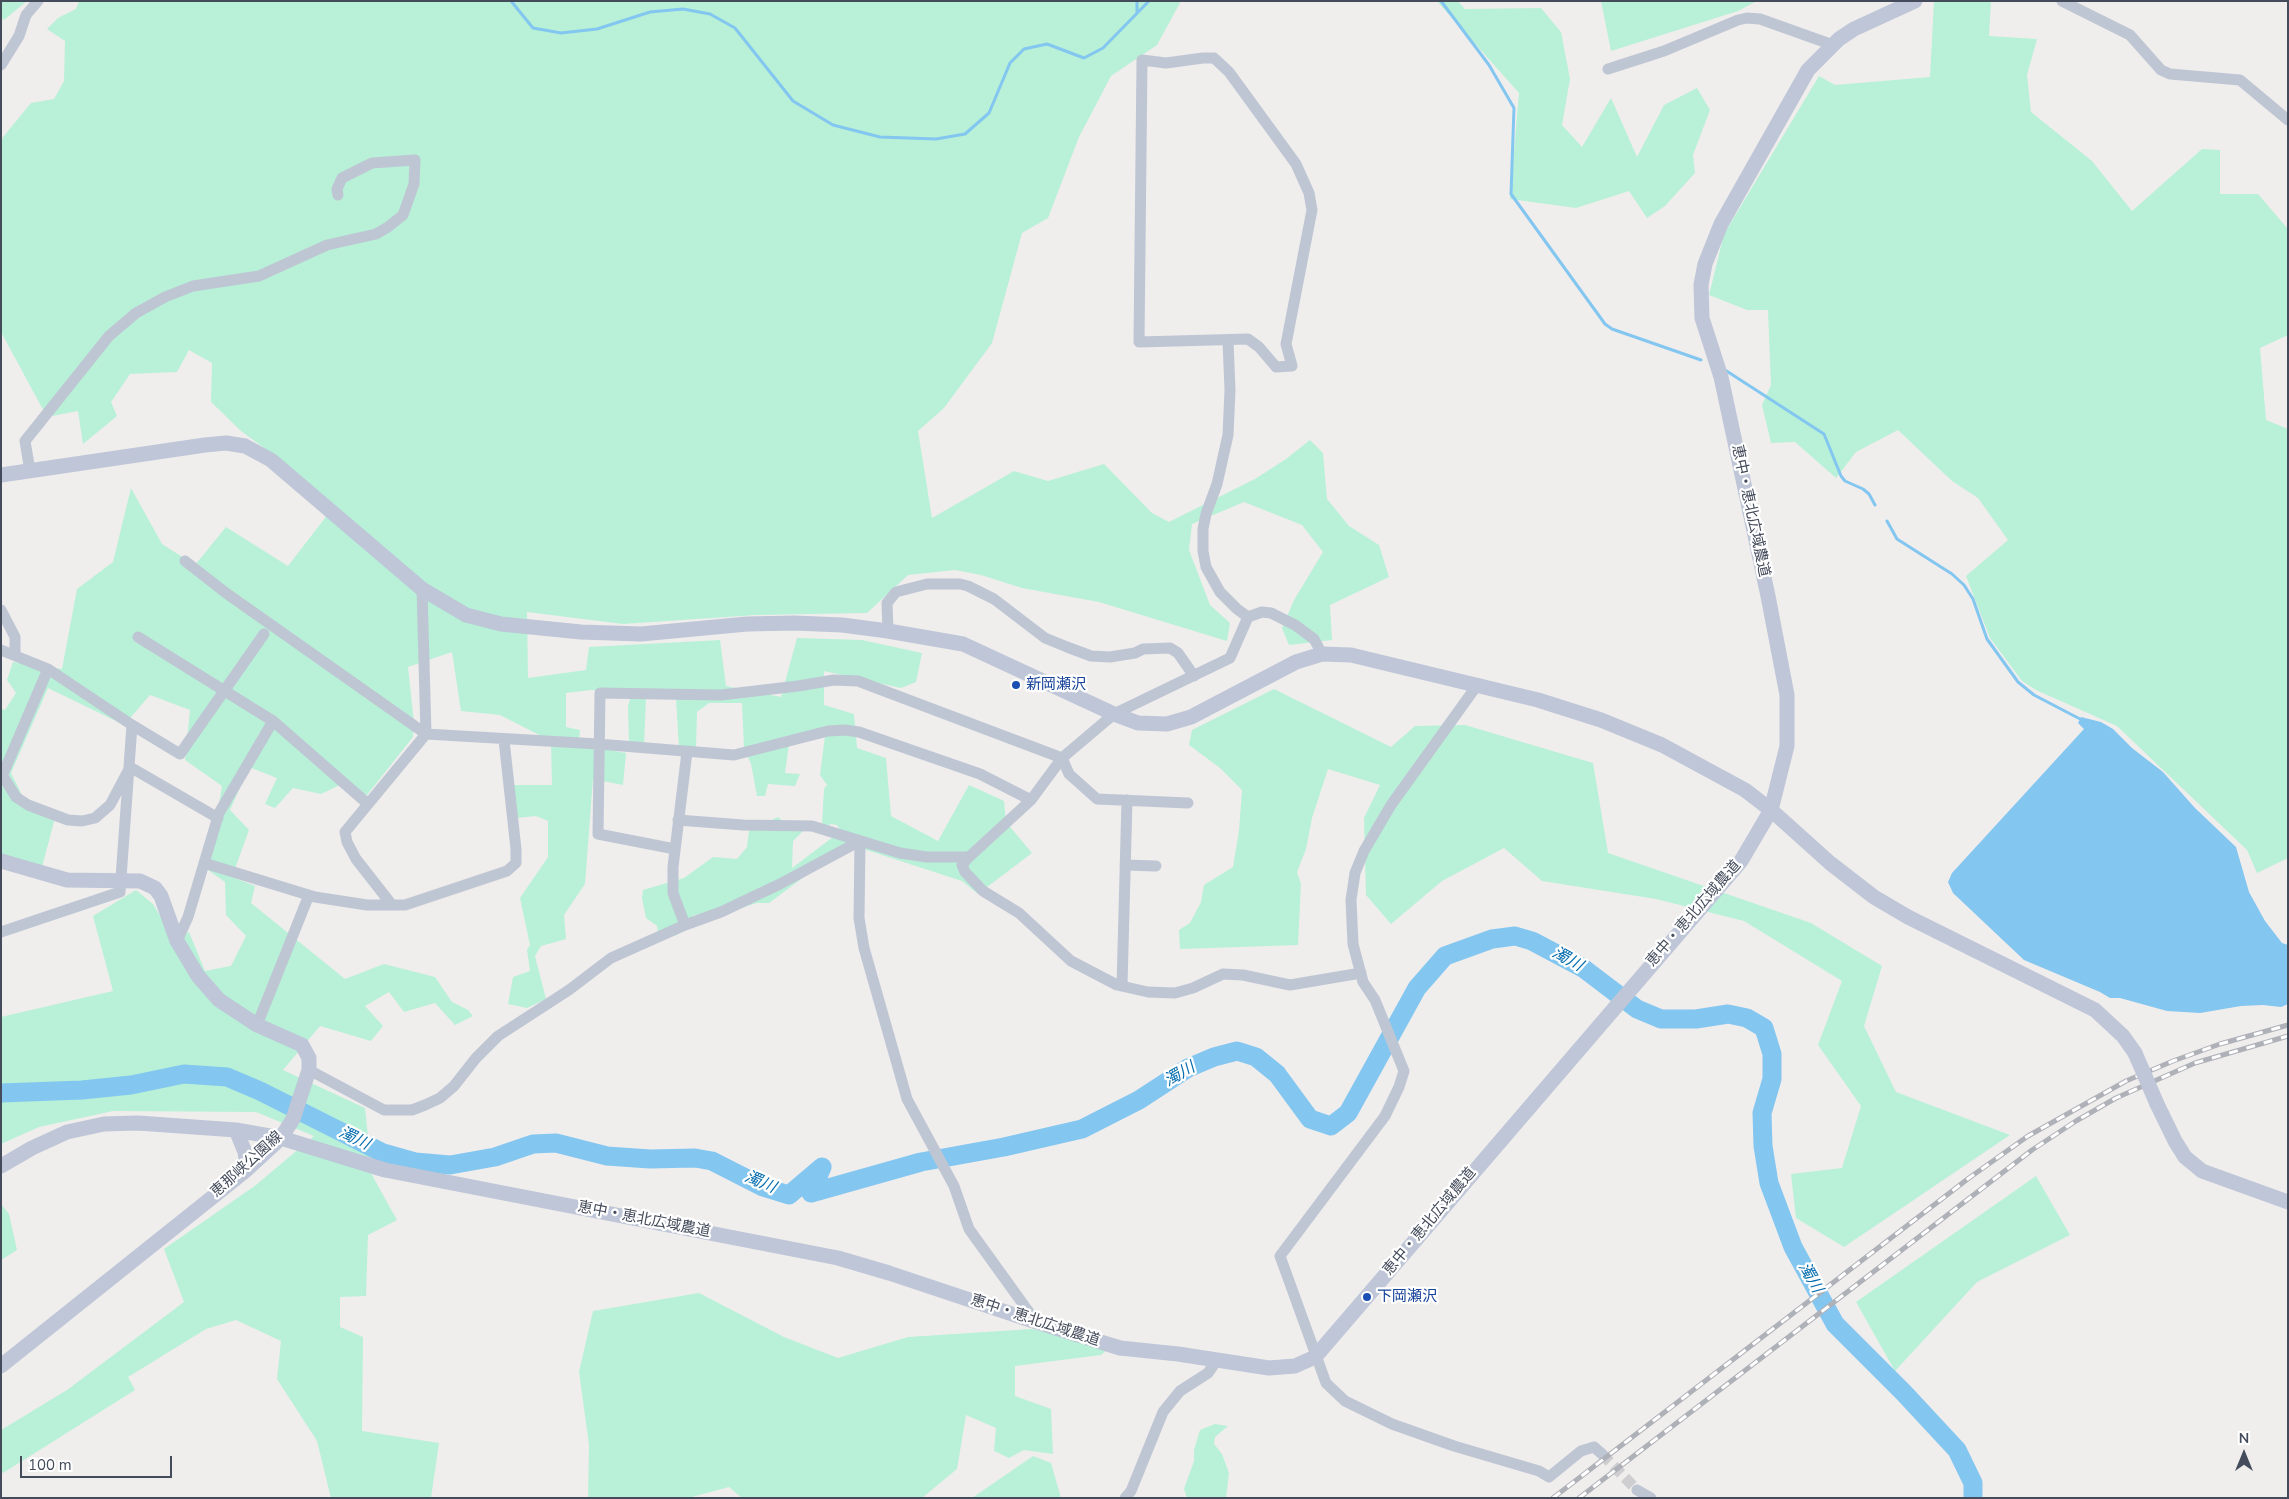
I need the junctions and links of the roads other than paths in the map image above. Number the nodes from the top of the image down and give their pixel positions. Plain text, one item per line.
1 (38, 1) edge
2 (1915, 1) edge
3 (2062, 1) edge
4 (1833, 45) junction
5 (1, 65) edge
6 (1608, 69) dead end
7 (2288, 120) edge
8 (338, 195) dead end
9 (1228, 342) junction
10 (30, 471) junction
11 (1, 475) edge
12 (185, 561) dead end
13 (422, 589) junction
14 (1, 610) edge
15 (1248, 617) junction
16 (888, 631) junction
17 (264, 634) dead end
18 (138, 637) dead end
19 (1, 650) edge
20 (15, 654) junction
21 (1322, 654) junction
22 (48, 669) junction
23 (1194, 676) junction
24 (1478, 684) junction
25 (224, 690) junction
26 (1114, 714) junction
27 (273, 721) junction
28 (132, 725) junction
29 (426, 734) junction
30 (504, 740) junction
31 (598, 744) junction
32 (687, 752) junction
33 (1062, 758) junction
34 (130, 767) junction
35 (2, 774) edge
36 (1030, 800) junction
37 (1127, 800) junction
38 (1188, 803) dead end
39 (368, 804) junction
40 (1771, 810) junction
41 (218, 818) junction
42 (678, 820) junction
43 (860, 841) junction
44 (675, 849) junction
45 (969, 857) junction
46 (1, 861) edge
47 (204, 863) junction
48 (1126, 865) junction
49 (1156, 866) dead end
50 (122, 880) junction
51 (309, 895) junction
52 (392, 905) junction
53 (685, 925) junction
54 (1, 932) edge
55 (177, 941) junction
56 (1361, 973) junction
57 (1122, 986) junction
58 (257, 1025) junction
59 (309, 1070) junction
60 (236, 1130) junction
61 (281, 1138) junction
62 (1, 1166) edge
63 (244, 1172) junction
64 (2288, 1202) edge
65 (1036, 1322) junction
66 (1315, 1357) junction
67 (1216, 1360) junction
68 (1, 1366) edge
69 (1602, 1454) tunnel mouth
70 (1637, 1490) tunnel mouth
71 (1125, 1498) edge
72 (1650, 1498) edge

1 - 5 street
2 - 4 street, 恵中・恵北広域農道
3 - 7 street
4 - 6 street
4 - 40 street, 恵中・恵北広域農道
8 - 10 street
9 - 9 street
9 - 15 street
10 - 11 street
10 - 13 street
12 - 29 street
13 - 16 street
13 - 29 street
14 - 20 street
15 - 21 street
15 - 23 street
16 - 23 street
16 - 26 street
17 - 25 street
18 - 25 street
19 - 20 street
20 - 22 street
21 - 24 street
21 - 26 street
22 - 28 street
22 - 35 street
23 - 26 street
24 - 40 street
24 - 56 street
25 - 27 street
25 - 28 street
26 - 33 street
27 - 39 street
27 - 41 street
28 - 34 street
29 - 30 street
29 - 39 street
30 - 31 street
30 - 52 street
31 - 32 street
31 - 33 street
31 - 44 street
32 - 36 street
32 - 42 street
33 - 36 street
33 - 37 street
34 - 35 street
34 - 41 street
34 - 50 street
36 - 45 street
37 - 38 street
37 - 48 street
39 - 52 street
40 - 64 street, bridge
40 - 66 street, 恵中・恵北広域農道
41 - 47 street
42 - 43 street
42 - 44 street
43 - 45 street
43 - 53 street
43 - 65 street
44 - 53 street
45 - 57 street
46 - 50 street, 恵那峡公園線
47 - 51 street
47 - 55 street
48 - 49 street
48 - 57 street
50 - 54 street
50 - 55 street, 恵那峡公園線
51 - 52 street
51 - 58 street
53 - 59 street
55 - 58 street, 恵那峡公園線
56 - 57 street
56 - 66 street
58 - 59 street, 恵那峡公園線
59 - 61 street, 恵那峡公園線
60 - 61 street, 恵中・恵北広域農道
60 - 62 street, 恵中・恵北広域農道
60 - 63 street
61 - 63 street, 恵那峡公園線
61 - 65 street, 恵中・恵北広域農道
63 - 68 street, 恵那峡公園線
65 - 67 street, 恵中・恵北広域農道
66 - 67 street, 恵中・恵北広域農道
66 - 69 street
67 - 71 street
70 - 72 street

